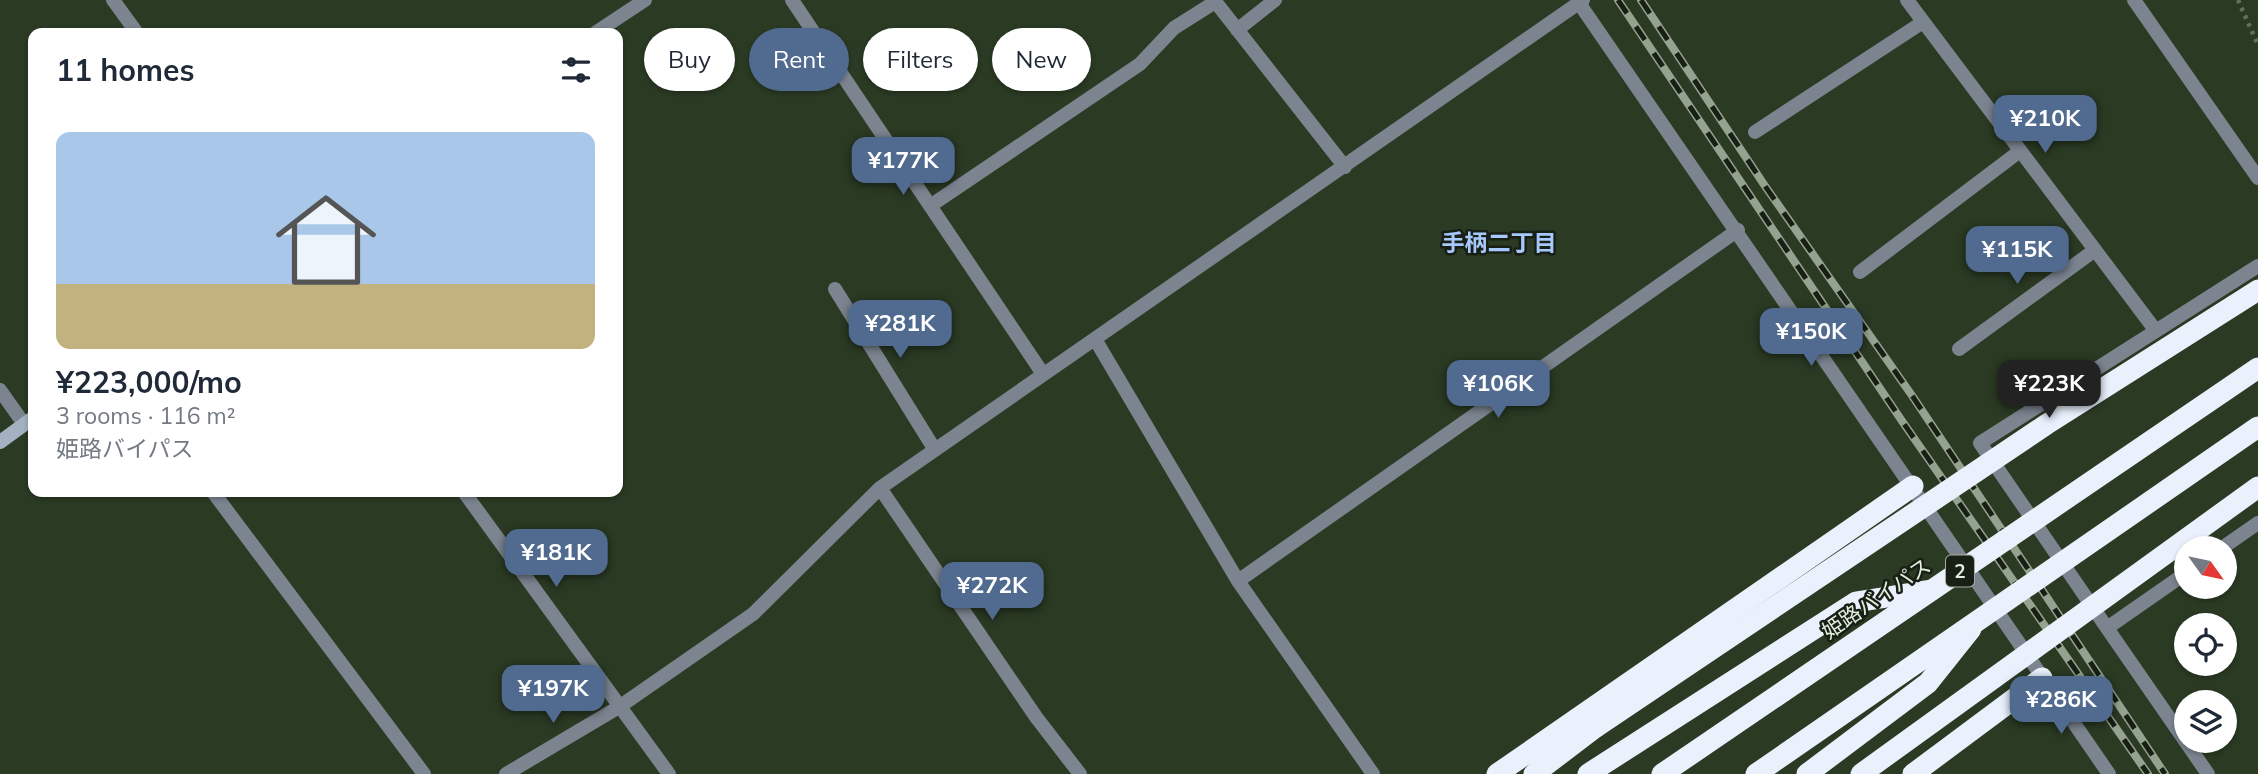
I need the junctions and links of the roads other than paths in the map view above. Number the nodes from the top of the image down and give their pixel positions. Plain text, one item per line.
1 (113, 0) edge
2 (645, 0) edge
3 (792, 0) edge
4 (1275, 0) edge
5 (1907, 0) edge
6 (2134, 0) edge
7 (1214, 1) edge
8 (1581, 2) edge
9 (626, 5) edge
10 (1923, 22) junction
11 (133, 28) edge
12 (601, 28) edge
13 (1237, 30) junction
14 (1755, 132) dead end
15 (2020, 151) junction
16 (1345, 167) junction
17 (2258, 178) edge
18 (930, 206) junction
19 (1738, 230) junction
20 (2095, 250) junction
21 (2258, 266) edge
22 (1860, 272) dead end
23 (835, 289) dead end
24 (2258, 290) edge
25 (2155, 331) junction
26 (1095, 339) junction
27 (1959, 349) dead end
28 (2258, 368) edge
29 (1043, 374) junction
30 (0, 390) edge
31 (28, 420) edge
32 (28, 422) edge
33 (2258, 427) edge
34 (0, 442) edge
35 (935, 450) junction
36 (1913, 486) junction
37 (2258, 486) edge
38 (880, 488) junction
39 (217, 497) edge
40 (468, 497) edge
41 (2258, 523) edge
42 (2237, 538) edge
43 (1238, 580) junction
44 (2174, 581) edge
45 (1931, 590) junction
46 (1978, 619) junction
47 (2107, 628) junction
48 (2042, 678) junction
49 (619, 707) junction
50 (425, 774) edge
51 (506, 774) edge
52 (669, 774) edge
53 (1080, 774) edge
54 (1373, 774) edge
55 (1497, 774) edge
56 (1534, 774) edge
57 (1588, 774) edge
58 (1662, 774) edge
59 (1756, 774) edge
60 (1807, 774) edge
61 (1861, 774) edge
62 (1913, 774) edge
63 (2109, 774) edge
64 (2208, 774) edge

1 - 11 street
2 - 9 street
3 - 18 street
4 - 13 street
5 - 10 street
6 - 17 street
7 - 13 street
7 - 18 street
8 - 16 street
8 - 19 street
9 - 12 street
10 - 14 street
10 - 15 street
13 - 16 street
15 - 20 street
15 - 22 street
16 - 26 street
18 - 29 street
19 - 36 street
19 - 43 street
20 - 25 street
20 - 27 street
21 - 25 street
23 - 35 street
24 - 56 highway, bridge
25 - 47 street
26 - 29 street
26 - 43 street
28 - 45 highway, 姫路バイパス / 2, bridge
29 - 35 street
30 - 31 street
32 - 34 street
33 - 46 highway, 2, bridge
35 - 38 street
36 - 48 street
36 - 55 highway
37 - 61 highway, bridge
38 - 49 street
38 - 53 street
39 - 50 street
40 - 49 street
41 - 42 street
43 - 54 street
44 - 47 street
45 - 57 highway
45 - 58 highway, 姫路バイパス / 2, bridge
46 - 59 highway, 2, bridge
46 - 60 highway, bridge
47 - 64 street
48 - 62 highway
48 - 63 street
49 - 51 street
49 - 52 street

